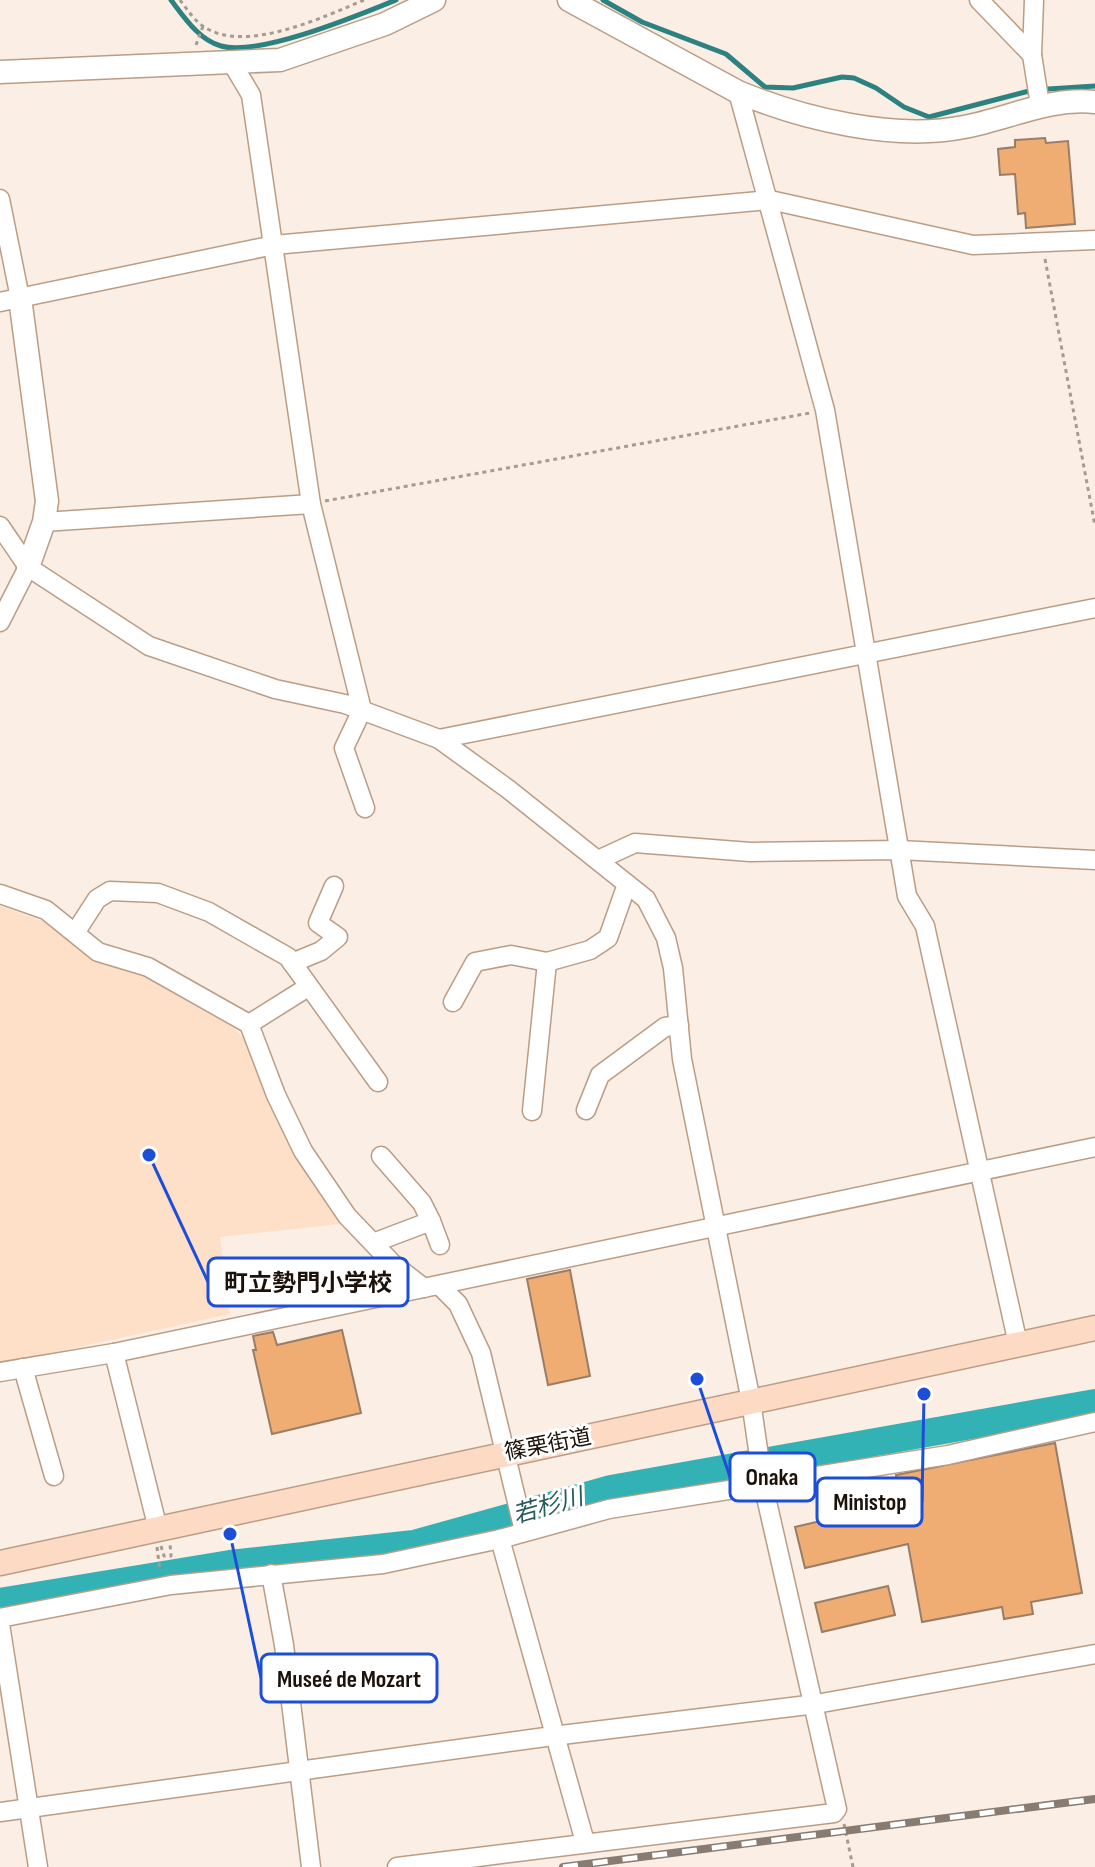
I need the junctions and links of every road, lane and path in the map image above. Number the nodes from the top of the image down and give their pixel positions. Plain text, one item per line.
1 (180, 0) edge
2 (364, 0) edge
3 (434, 0) edge
4 (569, 0) edge
5 (979, 0) edge
6 (1034, 0) edge
7 (1032, 55) junction
8 (232, 63) junction
9 (0, 72) edge
10 (738, 92) junction
11 (1039, 94) junction
12 (1095, 102) edge
13 (0, 199) edge
14 (770, 200) junction
15 (1095, 240) edge
16 (1042, 243) junction
17 (274, 245) junction
18 (10, 300) edge
19 (825, 410) junction
20 (311, 504) junction
21 (44, 522) junction
22 (0, 526) edge
23 (1095, 526) edge
24 (28, 567) junction
25 (1095, 608) edge
26 (0, 622) edge
27 (867, 656) junction
28 (362, 710) junction
29 (439, 739) junction
30 (365, 808) dead end
31 (899, 850) junction
32 (598, 860) junction
33 (1095, 860) edge
34 (627, 884) junction
35 (334, 886) dead end
36 (0, 894) edge
37 (75, 933) junction
38 (547, 962) junction
39 (292, 963) junction
40 (308, 987) junction
41 (453, 1002) dead end
42 (249, 1024) junction
43 (679, 1025) junction
44 (378, 1082) dead end
45 (586, 1110) dead end
46 (532, 1111) dead end
47 (1095, 1147) edge
48 (381, 1156) dead end
49 (979, 1174) junction
50 (431, 1221) junction
51 (715, 1224) junction
52 (373, 1243) junction
53 (440, 1245) dead end
54 (431, 1287) junction
55 (1095, 1328) edge
56 (1018, 1344) junction
57 (114, 1353) junction
58 (23, 1368) junction
59 (0, 1372) edge
60 (751, 1401) junction
61 (1095, 1422) edge
62 (505, 1453) junction
63 (54, 1476) dead end
64 (763, 1484) junction
65 (524, 1531) junction
66 (161, 1535) junction
67 (500, 1539) junction
68 (0, 1563) edge
69 (271, 1574) junction
70 (162, 1587) junction
71 (0, 1621) edge
72 (1095, 1654) edge
73 (816, 1704) junction
74 (553, 1736) junction
75 (299, 1771) junction
76 (30, 1808) junction
77 (837, 1809) junction
78 (0, 1812) edge
79 (585, 1842) junction
80 (38, 1867) edge
81 (311, 1867) edge
82 (397, 1867) edge
83 (853, 1867) edge

1 - 2 path
3 - 8 street
4 - 10 street
5 - 7 street
6 - 7 street
7 - 11 street
8 - 9 street
8 - 17 street
10 - 11 street
10 - 14 street
11 - 12 street
13 - 18 street
14 - 16 street
14 - 17 street
14 - 19 street
15 - 16 street
16 - 23 path
17 - 18 street
17 - 20 street
18 - 21 street
19 - 20 path
19 - 27 street
20 - 21 street
20 - 28 street
21 - 24 street
22 - 24 street
24 - 26 street
24 - 28 street
25 - 27 street
27 - 29 street
27 - 31 street
28 - 29 street
28 - 30 street
29 - 32 street
31 - 32 street
31 - 33 street
31 - 49 street
32 - 34 street
34 - 38 street
34 - 43 street
35 - 39 street
36 - 37 street
37 - 39 street
37 - 42 street
38 - 41 street
38 - 46 street
39 - 40 street
40 - 42 street
40 - 44 street
42 - 52 street
43 - 45 street
43 - 51 street
47 - 49 street
48 - 50 street
49 - 51 street
49 - 56 street
50 - 52 street
50 - 53 street
51 - 54 street
51 - 60 street
52 - 54 street
54 - 57 street
54 - 62 street
55 - 56 main road, 篠栗街道
56 - 60 main road, 篠栗街道
57 - 58 street
57 - 66 street
58 - 59 street
58 - 63 street
60 - 62 main road, 篠栗街道
60 - 64 street
61 - 64 street
62 - 65 street
62 - 66 main road, 篠栗街道
64 - 65 street
64 - 73 street
65 - 67 street
66 - 68 main road, 篠栗街道
66 - 70 path
67 - 69 street
67 - 74 street
69 - 70 street
69 - 75 street
70 - 71 street
71 - 76 street
72 - 73 street
73 - 74 street
73 - 77 street
74 - 75 street
74 - 79 street
75 - 76 street
75 - 81 street
76 - 78 street
76 - 80 street
77 - 79 street
77 - 83 path
79 - 82 street

